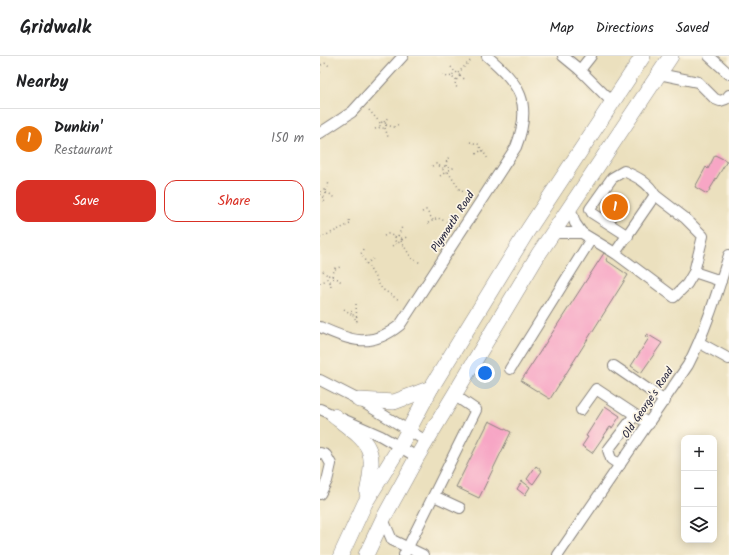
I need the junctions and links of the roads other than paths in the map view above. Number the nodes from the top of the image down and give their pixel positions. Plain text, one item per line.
1 (403, 56) edge
2 (487, 56) edge
3 (563, 56) edge
4 (591, 56) edge
5 (643, 56) edge
6 (671, 56) edge
7 (709, 56) edge
8 (580, 70) junction
9 (658, 74) junction
10 (729, 74) edge
11 (729, 95) edge
12 (612, 102) junction
13 (322, 127) edge
14 (655, 195) junction
15 (570, 207) junction
16 (582, 233) junction
17 (550, 236) junction
18 (628, 236) junction
19 (591, 239) junction
20 (615, 252) junction
21 (729, 254) edge
22 (694, 272) junction
23 (721, 281) junction
24 (320, 327) edge
25 (700, 343) junction
26 (729, 359) edge
27 (614, 366) dead end
28 (510, 369) dead end
29 (320, 380) edge
30 (431, 388) junction
31 (454, 395) junction
32 (359, 400) junction
33 (665, 401) junction
34 (320, 409) edge
35 (581, 410) dead end
36 (634, 415) junction
37 (334, 416) junction
38 (649, 424) junction
39 (408, 431) junction
40 (426, 442) junction
41 (399, 448) junction
42 (320, 453) edge
43 (417, 457) junction
44 (320, 458) edge
45 (331, 464) junction
46 (620, 466) junction
47 (320, 494) edge
48 (434, 496) junction
49 (365, 503) junction
50 (460, 508) dead end
51 (383, 519) junction
52 (406, 551) edge
53 (560, 554) edge
54 (341, 555) edge
55 (366, 555) edge
56 (423, 555) edge

1 - 13 street
2 - 24 street, Plymouth Road
3 - 8 street
4 - 8 street
5 - 12 highway
6 - 9 highway
7 - 10 street
8 - 12 street
9 - 11 street
9 - 15 highway
12 - 30 highway
14 - 18 street
14 - 18 street
14 - 22 street
15 - 16 street
15 - 17 highway
16 - 17 street
16 - 19 street
17 - 31 highway
18 - 20 street
19 - 20 street
19 - 28 street
20 - 22 street
21 - 23 street, Old George's Road
22 - 23 street
23 - 25 street, Old George's Road
25 - 26 street
25 - 33 street, Old George's Road
27 - 33 street
29 - 32 street
30 - 32 highway
30 - 39 highway
31 - 40 highway
31 - 48 street
32 - 39 street
33 - 38 street, Old George's Road
34 - 37 street
35 - 36 street
36 - 38 street
36 - 46 street
37 - 41 street
37 - 49 highway
38 - 46 street, Old George's Road
39 - 40 street
39 - 41 highway
40 - 43 highway
41 - 43 street
41 - 49 highway
42 - 45 street
43 - 51 highway
44 - 45 street
45 - 47 street
46 - 53 street, Old George's Road
48 - 50 street
48 - 52 street
49 - 54 highway
51 - 52 street
51 - 55 highway
52 - 56 street

